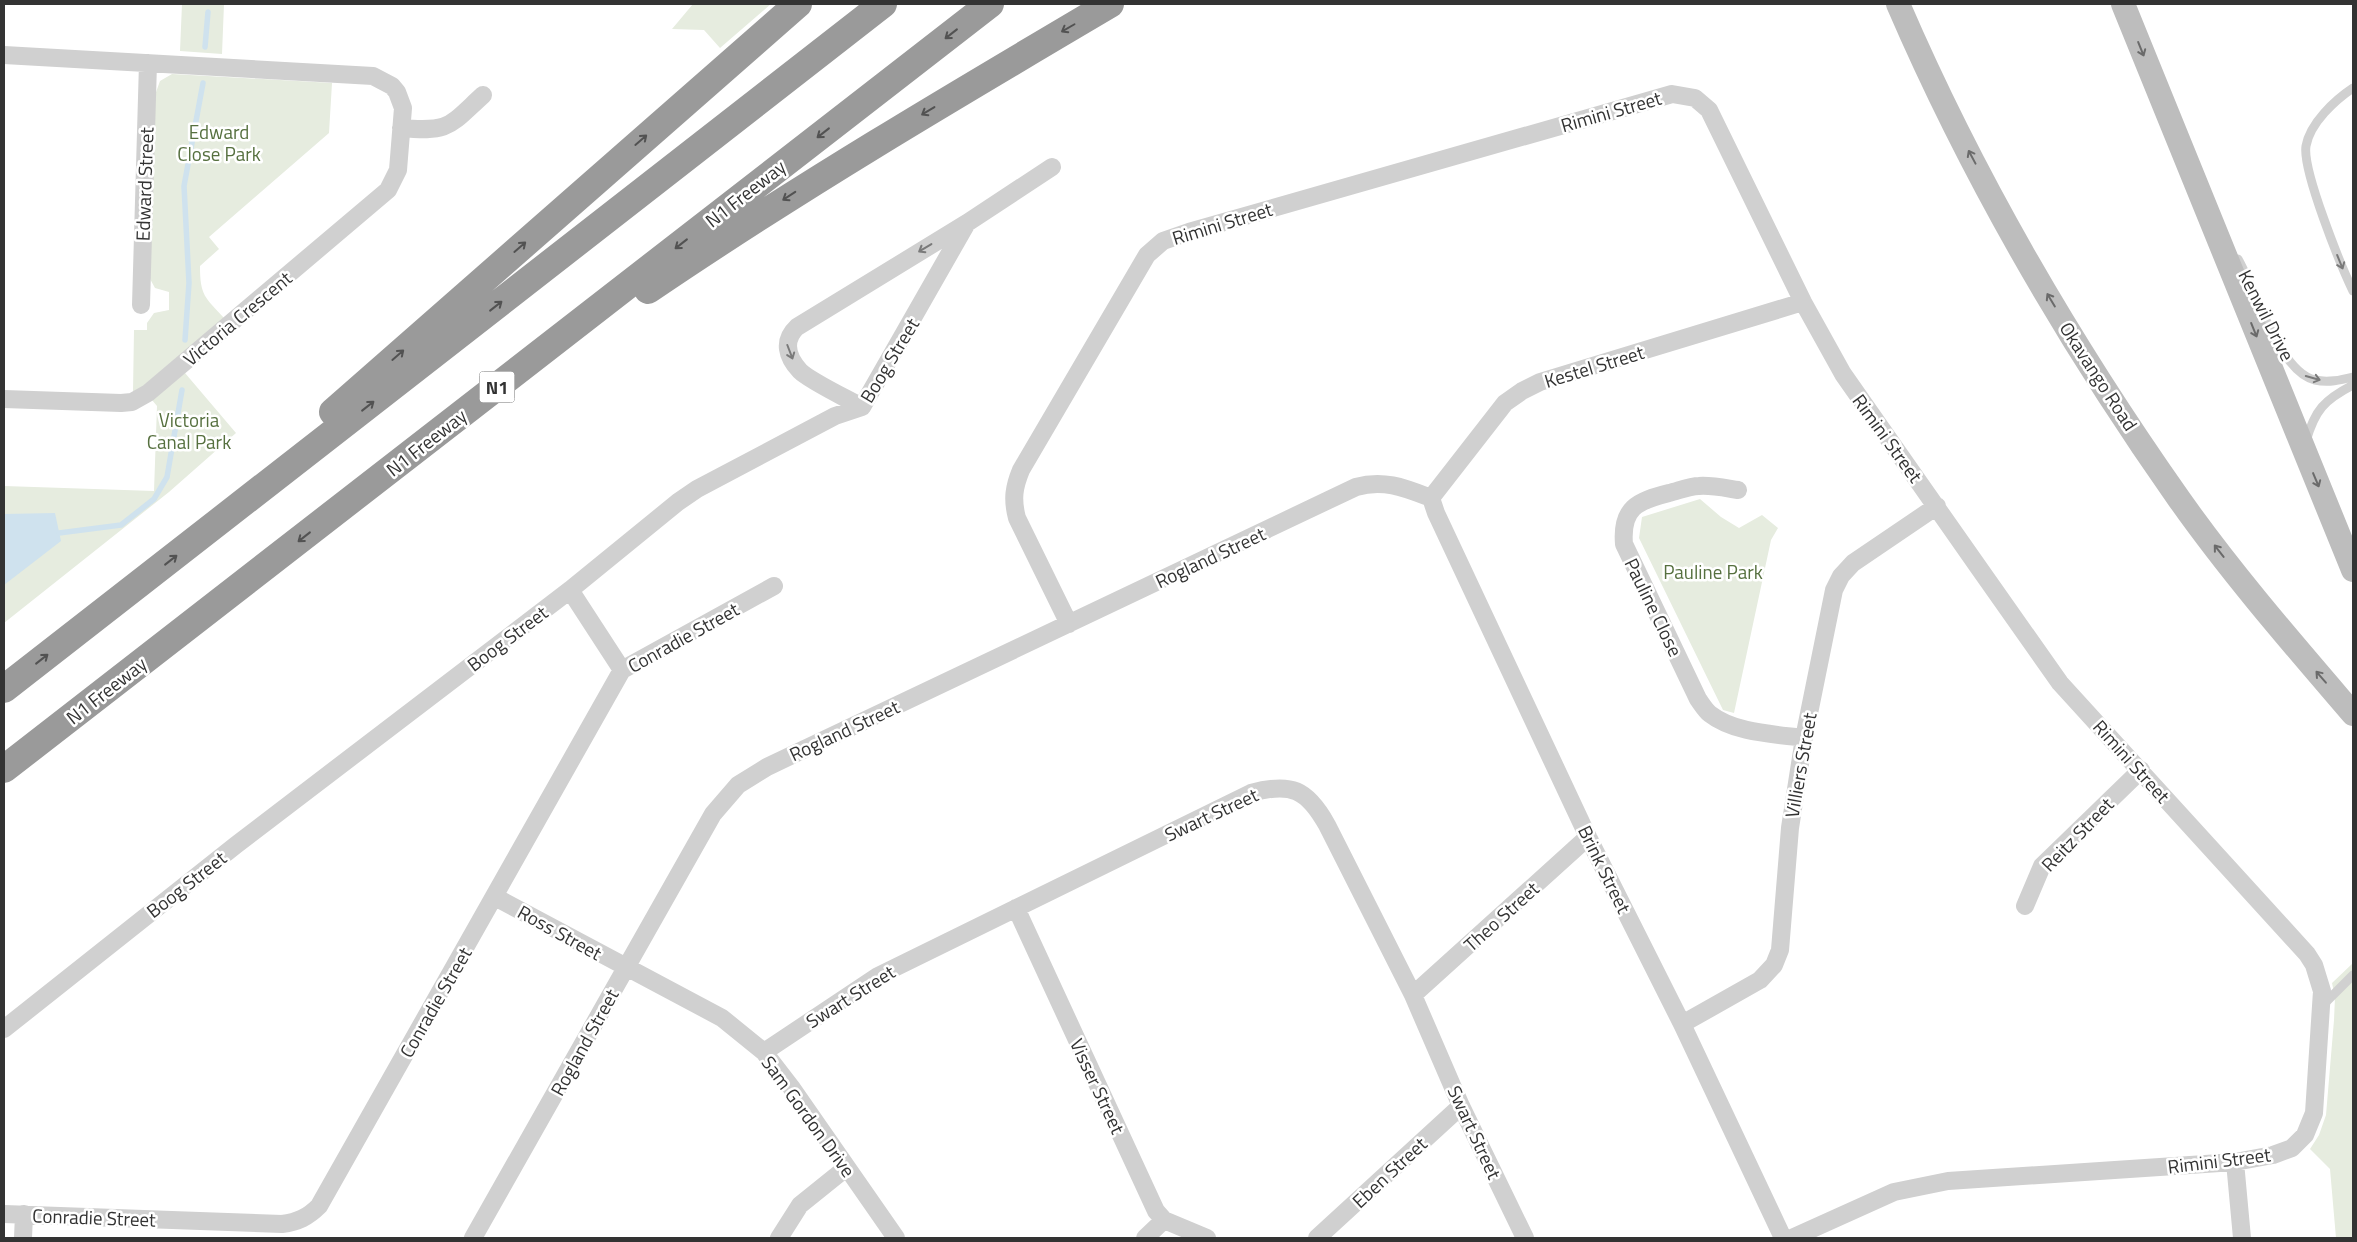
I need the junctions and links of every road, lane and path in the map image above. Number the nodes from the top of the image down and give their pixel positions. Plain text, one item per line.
1 (798, 4) edge
2 (883, 4) edge
3 (990, 4) edge
4 (1110, 4) edge
5 (1898, 4) edge
6 (2122, 4) edge
7 (4, 55) edge
8 (148, 63) junction
9 (2353, 88) edge
10 (483, 96) dead end
11 (402, 128) junction
12 (1052, 167) dead end
13 (2204, 208) junction
14 (967, 223) junction
15 (2353, 290) edge
16 (1803, 302) junction
17 (141, 305) dead end
18 (2353, 377) edge
19 (2353, 385) edge
20 (4, 399) edge
21 (862, 407) junction
22 (2303, 450) junction
23 (1738, 490) dead end
24 (1431, 498) junction
25 (1937, 506) junction
26 (327, 518) junction
27 (194, 542) junction
28 (2353, 570) edge
29 (774, 586) dead end
30 (570, 590) junction
31 (1069, 624) junction
32 (622, 670) junction
33 (4, 689) edge
34 (2353, 714) edge
35 (1804, 738) junction
36 (4, 769) edge
37 (2141, 770) junction
38 (1588, 837) junction
39 (495, 897) junction
40 (2025, 906) dead end
41 (1016, 908) junction
42 (625, 968) junction
43 (2353, 975) edge
44 (1413, 996) junction
45 (2322, 1005) junction
46 (1682, 1024) junction
47 (4, 1029) edge
48 (764, 1052) junction
49 (1462, 1106) junction
50 (2236, 1162) junction
51 (846, 1168) junction
52 (4, 1214) edge
53 (24, 1214) junction
54 (1164, 1220) junction
55 (23, 1238) edge
56 (473, 1238) edge
57 (779, 1238) edge
58 (896, 1238) edge
59 (1145, 1238) edge
60 (1207, 1238) edge
61 (1317, 1238) edge
62 (1525, 1238) edge
63 (1783, 1238) edge
64 (1792, 1238) edge
65 (2242, 1238) edge

27 -> 1 highway
27 -> 2 highway
3 -> 26 highway, N1 Freeway / N1
4 -> 26 highway
34 -> 5 main road, Okavango Road
6 -> 13 main road
7 - 8 street, Victoria Crescent
8 - 11 street, Victoria Crescent
8 - 17 street, Edward Street
9 -> 15 lane
10 - 11 street
11 - 20 street, Victoria Crescent
12 - 14 street
13 -> 18 lane, Kenwil Drive
13 -> 22 main road
14 - 21 street, Boog Street
14 -> 21 street
16 - 24 street, Kestel Street
16 - 25 street, Rimini Street
16 - 31 street, Rimini Street
19 - 22 lane
21 - 30 street, Boog Street
22 -> 28 main road
23 - 35 street, Pauline Close
24 - 31 street, Rogland Street
24 - 38 street, Brink Street
25 - 35 street, Villiers Street
25 - 37 street, Rimini Street
26 -> 36 highway, N1 Freeway / N1
33 -> 27 highway
29 - 32 street, Conradie Street
30 - 32 street
30 - 47 street, Boog Street
31 - 42 street, Rogland Street
32 - 39 street, Conradie Street
35 - 46 street, Villiers Street
37 - 40 street, Reitz Street
37 - 45 street, Rimini Street
38 - 44 street, Theo Street
38 - 46 street, Brink Street
39 - 42 street, Ross Street
39 - 53 street, Conradie Street
41 - 44 street, Swart Street
41 - 48 street, Swart Street
41 - 54 street, Visser Street
42 - 48 street, Sam Gordon Drive
42 - 56 street, Rogland Street
43 - 45 lane
44 - 49 street, Swart Street
45 - 50 street, Rimini Street
46 - 63 street, Brink Street
48 - 51 street, Sam Gordon Drive
49 - 61 street, Eben Street
49 - 62 street, Swart Street
50 - 64 street, Rimini Street
50 - 65 street
51 - 57 street
51 - 58 street, Sam Gordon Drive
52 - 53 street, Conradie Street
53 - 55 street
54 - 59 street
54 - 60 street

